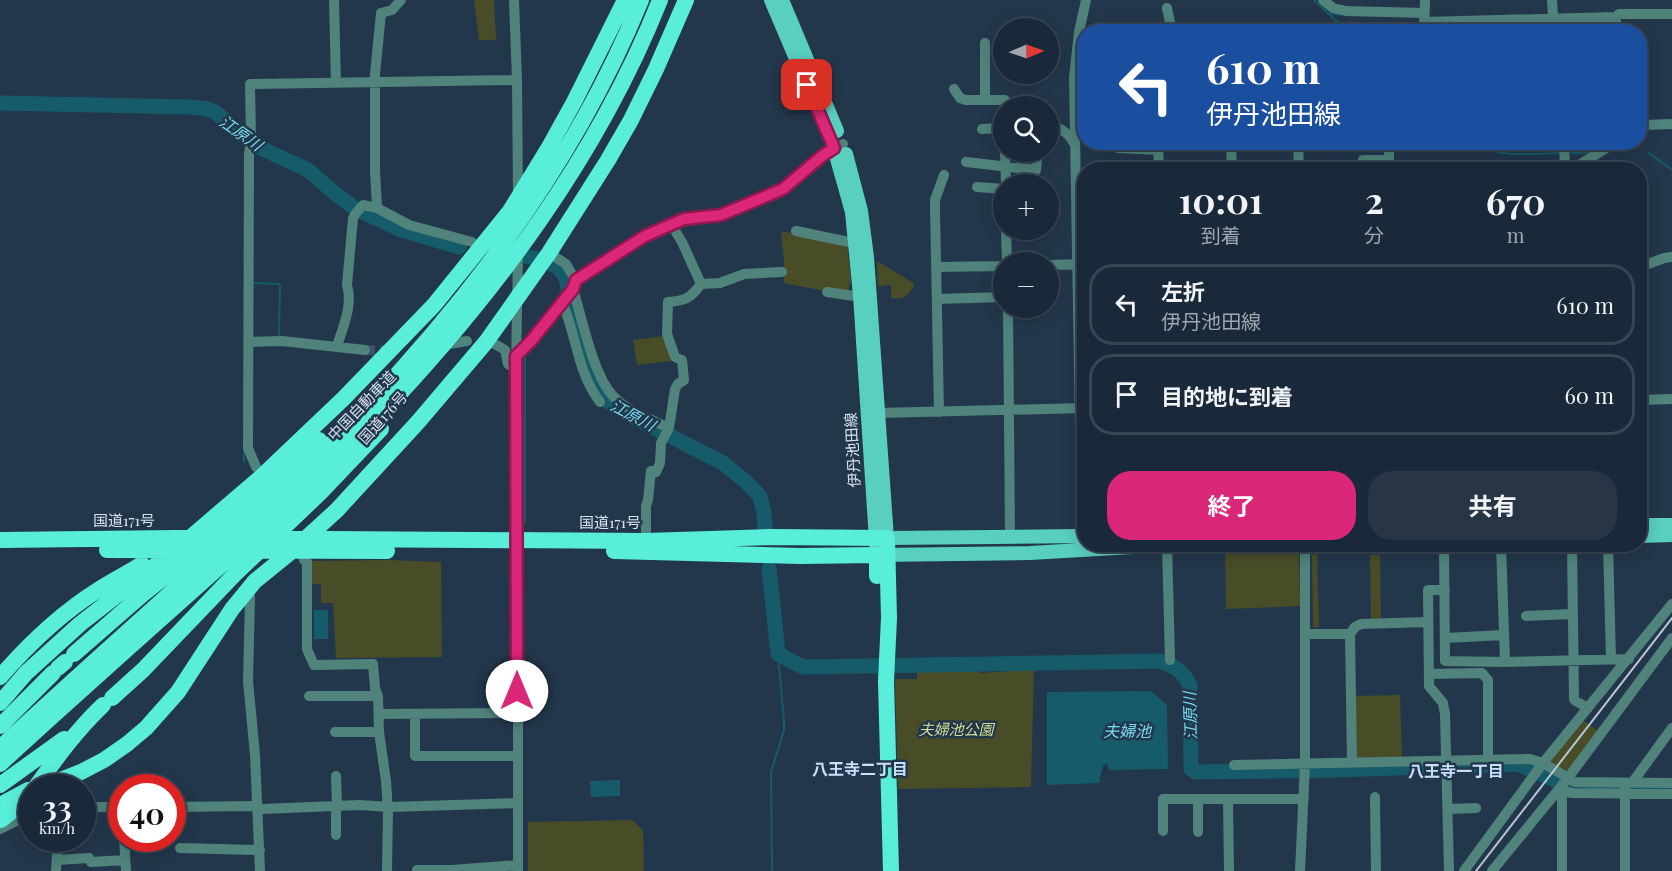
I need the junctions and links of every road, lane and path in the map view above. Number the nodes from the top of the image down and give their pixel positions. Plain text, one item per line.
1 (334, 0) edge
2 (401, 0) edge
3 (514, 0) edge
4 (616, 0) edge
5 (625, 0) edge
6 (641, 0) edge
7 (660, 0) edge
8 (676, 0) edge
9 (686, 0) edge
10 (771, 0) edge
11 (782, 0) edge
12 (1086, 0) edge
13 (1323, 0) edge
14 (1425, 0) edge
15 (1552, 0) edge
16 (1167, 8) dead end
17 (1672, 14) edge
18 (1616, 17) junction
19 (1424, 22) edge
20 (1081, 24) edge
21 (1170, 24) edge
22 (1453, 24) edge
23 (1553, 24) edge
24 (1567, 24) edge
25 (1616, 24) edge
26 (985, 43) dead end
27 (1077, 50) edge
28 (517, 80) junction
29 (375, 82) junction
30 (336, 83) junction
31 (954, 89) dead end
32 (985, 100) junction
33 (993, 100) edge
34 (1672, 124) edge
35 (1647, 126) edge
36 (993, 128) edge
37 (1059, 128) edge
38 (982, 129) dead end
39 (1075, 144) junction
40 (839, 146) junction
41 (1603, 150) edge
42 (966, 162) dead end
43 (1005, 162) edge
44 (1037, 162) edge
45 (1585, 162) edge
46 (1005, 167) junction
47 (1077, 170) edge
48 (1005, 174) edge
49 (944, 175) dead end
50 (518, 181) junction
51 (977, 187) dead end
52 (993, 188) edge
53 (376, 208) junction
54 (671, 224) junction
55 (796, 231) dead end
56 (855, 241) junction
57 (472, 242) junction
58 (549, 253) junction
59 (1672, 257) edge
60 (1077, 264) edge
61 (1647, 264) edge
62 (993, 265) edge
63 (1059, 265) edge
64 (496, 267) junction
65 (936, 267) junction
66 (782, 273) dead end
67 (701, 284) junction
68 (570, 292) junction
69 (827, 292) dead end
70 (860, 295) junction
71 (517, 296) junction
72 (993, 297) edge
73 (937, 299) junction
74 (1008, 318) edge
75 (467, 341) dead end
76 (249, 342) junction
77 (493, 343) dead end
78 (337, 346) junction
79 (365, 350) tunnel mouth
80 (398, 351) tunnel mouth
81 (516, 356) junction
82 (516, 369) junction
83 (1672, 399) edge
84 (1647, 400) edge
85 (600, 402) dead end
86 (1077, 408) edge
87 (1009, 411) junction
88 (939, 412) junction
89 (879, 413) junction
90 (669, 428) junction
91 (256, 467) junction
92 (336, 510) junction
93 (873, 511) junction
94 (1647, 525) edge
95 (1672, 525) edge
96 (1672, 535) edge
97 (1010, 536) junction
98 (1077, 536) edge
99 (1647, 536) edge
100 (849, 537) junction
101 (176, 538) junction
102 (882, 538) junction
103 (344, 539) junction
104 (0, 540) edge
105 (646, 541) junction
106 (517, 545) junction
107 (0, 550) edge
108 (162, 550) junction
109 (1077, 551) edge
110 (1167, 552) edge
111 (1305, 552) edge
112 (1444, 552) edge
113 (1501, 552) edge
114 (1572, 552) edge
115 (1608, 552) edge
116 (296, 553) junction
117 (882, 555) junction
118 (139, 566) junction
119 (1445, 590) junction
120 (250, 597) junction
121 (1672, 604) edge
122 (1531, 614) dead end
123 (1572, 615) junction
124 (1428, 622) junction
125 (1305, 634) junction
126 (1350, 634) junction
127 (1504, 635) junction
128 (1445, 638) junction
129 (1672, 638) edge
130 (1611, 659) junction
131 (1629, 659) junction
132 (1170, 660) dead end
133 (1573, 660) junction
134 (1505, 662) junction
135 (58, 668) junction
136 (1429, 674) junction
137 (2, 675) edge
138 (0, 689) edge
139 (309, 696) dead end
140 (378, 696) junction
141 (0, 698) edge
142 (0, 703) edge
143 (1588, 708) junction
144 (517, 713) junction
145 (380, 714) junction
146 (415, 714) junction
147 (0, 726) edge
148 (81, 726) junction
149 (1672, 728) edge
150 (335, 732) dead end
151 (379, 732) junction
152 (0, 748) edge
153 (517, 756) junction
154 (1447, 760) junction
155 (1488, 760) junction
156 (1352, 763) junction
157 (1543, 763) junction
158 (0, 764) edge
159 (1234, 765) dead end
160 (1305, 769) junction
161 (43, 774) edge
162 (64, 774) edge
163 (76, 774) edge
164 (96, 775) edge
165 (336, 776) dead end
166 (1568, 778) junction
167 (1672, 783) edge
168 (0, 785) edge
169 (1628, 786) junction
170 (1561, 790) junction
171 (1672, 794) edge
172 (1375, 797) dead end
173 (1198, 799) junction
174 (1304, 799) junction
175 (1228, 800) junction
176 (517, 803) junction
177 (186, 807) edge
178 (258, 807) junction
179 (336, 807) junction
180 (387, 807) junction
181 (1476, 808) dead end
182 (1448, 809) junction
183 (1163, 831) dead end
184 (1198, 832) dead end
185 (336, 835) dead end
186 (186, 848) edge
187 (260, 850) junction
188 (57, 865) edge
189 (125, 865) edge
190 (518, 868) edge
191 (417, 870) edge
192 (260, 871) edge
193 (387, 871) edge
194 (880, 871) edge
195 (891, 871) edge
196 (1229, 871) edge
197 (1300, 871) edge
198 (1376, 871) edge
199 (1449, 871) edge
200 (1464, 871) edge
201 (1492, 871) edge
202 (1562, 871) edge
203 (1625, 871) edge

1 - 30 street
2 - 29 street
3 - 28 street
4 - 50 highway
5 - 142 highway
6 - 64 highway, 中国自動車道
7 - 64 highway, 中国自動車道
8 - 162 highway, 国道176号
9 - 58 highway
10 - 40 main road, 伊丹池田線
11 - 40 main road, 伊丹池田線
12 - 20 street
13 - 19 street
14 - 19 street
15 - 23 street
16 - 21 street
17 - 18 street
18 - 24 street
18 - 25 street
19 - 22 street
26 - 32 street
27 - 39 street
28 - 29 street
28 - 50 street
29 - 30 street
29 - 53 street
30 - 76 street
31 - 32 street
32 - 33 street
34 - 35 street
36 - 38 street
37 - 39 street
39 - 47 street
40 - 54 street
40 - 56 main road, 伊丹池田線
40 - 89 main road, 伊丹池田線
41 - 45 street
42 - 46 street
43 - 46 street
44 - 46 street
46 - 48 street
49 - 65 street
50 - 57 highway
50 - 71 street
51 - 52 street
53 - 57 street
53 - 78 street
54 - 67 street
54 - 68 street
55 - 56 street
56 - 70 main road, 伊丹池田線
57 - 91 highway
58 - 68 street
58 - 71 highway
59 - 61 street
60 - 63 street
62 - 65 street
64 - 135 highway
64 - 148 highway
64 - 152 highway, 中国自動車道
64 - 158 highway, 中国自動車道
65 - 73 street
66 - 67 street
67 - 90 street
68 - 81 street
68 - 85 street
68 - 90 street
69 - 70 street
70 - 93 main road, 伊丹池田線
71 - 81 street
71 - 92 highway
72 - 73 street
73 - 88 street
74 - 87 street
75 - 80 street
76 - 78 street
76 - 91 street
77 - 82 street
78 - 79 street
81 - 82 street
82 - 106 street
83 - 84 street
86 - 87 street
87 - 88 street
87 - 97 street
88 - 89 street
89 - 102 main road, 伊丹池田線
90 - 105 street
91 - 101 highway
92 - 103 highway
92 - 116 highway
93 - 100 street
93 - 102 main road, 伊丹池田線
94 - 95 main road
96 - 99 main road
97 - 98 main road
97 - 102 main road
100 - 102 highway, 国道171号
100 - 105 highway, 国道171号
101 - 104 highway, 国道171号
101 - 108 highway
101 - 116 highway, 国道171号
102 - 117 highway
103 - 106 highway, 国道171号
103 - 116 highway, 国道171号
105 - 106 highway, 国道171号
106 - 116 highway, 国道171号
106 - 117 highway, 国道171号
106 - 144 street
107 - 108 highway, 国道171号
108 - 116 highway, 国道171号
108 - 118 highway
109 - 117 main road
110 - 132 street
111 - 125 street
112 - 119 street
113 - 127 street
114 - 123 street
115 - 130 street
116 - 120 highway
116 - 140 street
116 - 163 highway
117 - 194 highway
117 - 195 highway
118 - 137 highway
118 - 138 highway
119 - 124 street
119 - 128 street
120 - 164 highway
120 - 178 street
121 - 131 street
122 - 123 street
123 - 133 street
124 - 126 street
124 - 136 street
125 - 126 street
125 - 160 street
126 - 156 street
127 - 128 street
127 - 134 street
128 - 134 street
129 - 166 street
130 - 131 street
130 - 133 street
131 - 143 street
133 - 134 street
133 - 143 street
135 - 141 highway
135 - 147 highway
136 - 154 street
136 - 155 street
139 - 140 street
140 - 145 street
143 - 157 street
144 - 146 street
144 - 153 street
145 - 146 street
145 - 151 street
146 - 153 street
148 - 161 highway
148 - 168 highway
149 - 169 street
150 - 151 street
151 - 180 street
153 - 176 street
154 - 155 street
154 - 156 street
154 - 182 street
155 - 157 street
156 - 160 street
157 - 166 street
157 - 200 street
159 - 160 street
160 - 174 street
165 - 179 street
166 - 169 street
166 - 170 street
167 - 169 street
169 - 170 street
169 - 171 street
169 - 203 street
170 - 201 street
170 - 202 street
172 - 198 street
173 - 175 street
173 - 183 street
173 - 184 street
174 - 175 street
174 - 197 street
175 - 196 street
176 - 180 street
176 - 190 street
177 - 178 street
178 - 179 street
178 - 187 street
179 - 180 street
179 - 185 street
180 - 193 street
181 - 182 street
182 - 199 street
186 - 187 street
187 - 192 street
188 - 189 street
190 - 191 street

